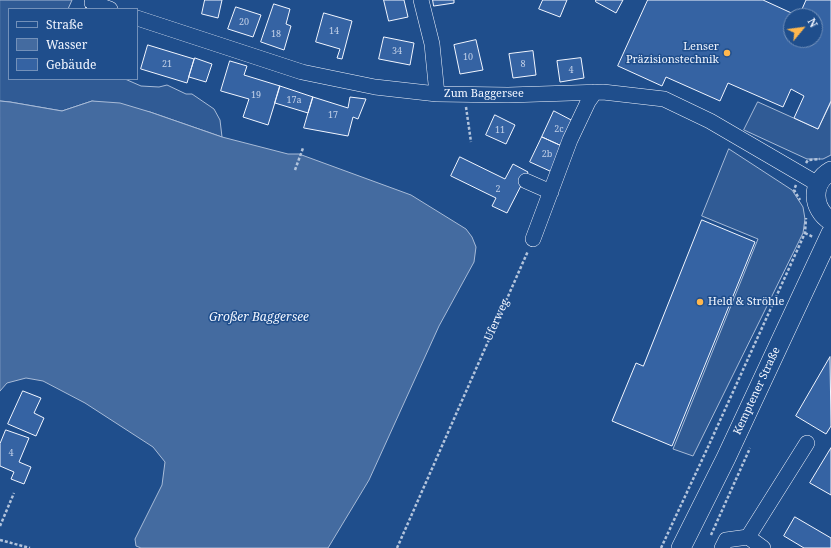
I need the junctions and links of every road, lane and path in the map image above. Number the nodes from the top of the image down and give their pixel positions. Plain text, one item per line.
1 (421, 0) edge
2 (92, 1) edge
3 (108, 8) edge
4 (138, 18) edge
5 (595, 92) junction
6 (438, 94) junction
7 (464, 95) junction
8 (471, 142) dead end
9 (303, 148) dead end
10 (295, 170) dead end
11 (825, 178) edge
12 (526, 181) dead end
13 (551, 192) junction
14 (831, 221) edge
15 (831, 233) edge
16 (805, 234) dead end
17 (533, 239) joint
18 (807, 443) dead end
19 (14, 494) dead end
20 (0, 526) edge
21 (748, 537) junction
22 (0, 540) edge
23 (30, 548) edge
24 (397, 548) edge
25 (660, 548) edge
26 (681, 548) edge
27 (722, 548) edge
28 (763, 548) edge

1 - 6 street
2 - 3 street
4 - 6 street, Zum Baggersee
5 - 7 street, Zum Baggersee
5 - 11 street, Zum Baggersee
5 - 13 street
6 - 7 street, Zum Baggersee
7 - 8 path
9 - 10 path
11 - 14 main road
12 - 13 street
13 - 17 street
15 - 26 main road, Kemptener Straße
16 - 25 path
17 - 24 path, Uferweg
18 - 21 street
19 - 20 path
21 - 27 street
21 - 28 street
22 - 23 path

